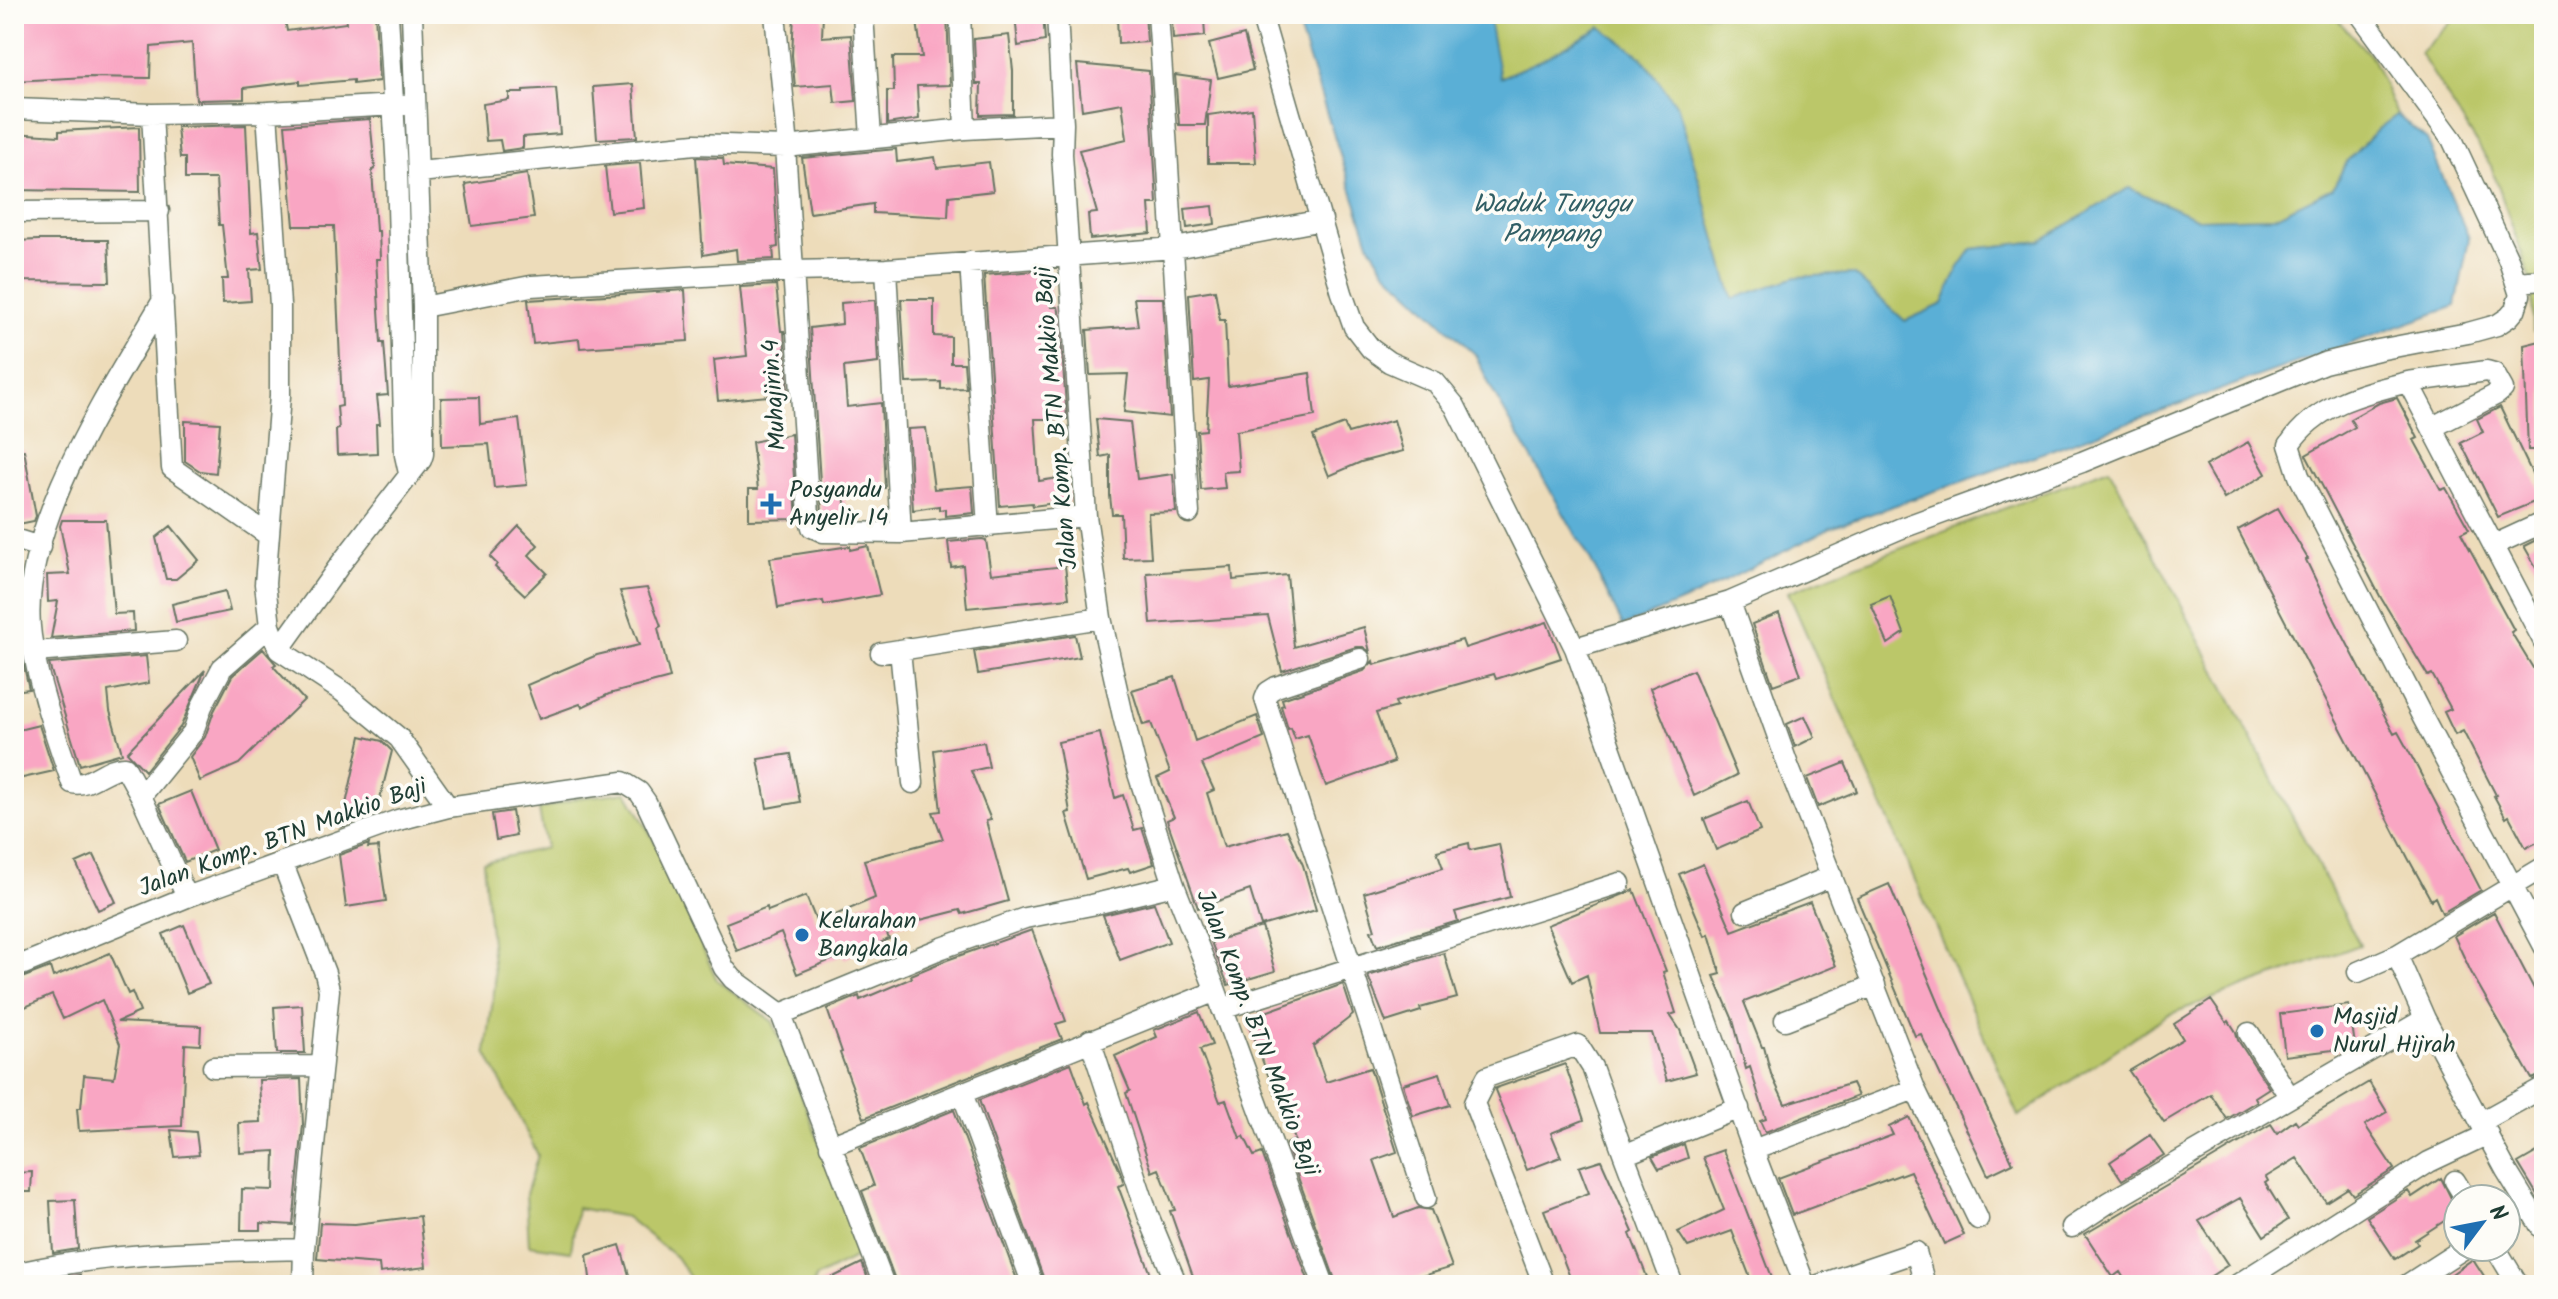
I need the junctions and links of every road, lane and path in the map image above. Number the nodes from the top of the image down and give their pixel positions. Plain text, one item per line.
1 (388, 14) edge
2 (412, 14) edge
3 (775, 14) edge
4 (863, 14) edge
5 (960, 14) edge
6 (1057, 14) edge
7 (1158, 14) edge
8 (1261, 14) edge
9 (2360, 14) edge
10 (415, 104) junction
11 (391, 105) junction
12 (14, 109) edge
13 (267, 112) junction
14 (152, 114) junction
15 (1063, 124) junction
16 (965, 129) junction
17 (871, 138) junction
18 (786, 147) junction
19 (419, 172) junction
20 (159, 211) junction
21 (14, 212) edge
22 (1322, 220) junction
23 (1175, 248) junction
24 (1070, 254) junction
25 (970, 262) junction
26 (886, 269) junction
27 (792, 271) junction
28 (2544, 280) edge
29 (2516, 282) junction
30 (163, 300) junction
31 (423, 307) junction
32 (2408, 382) junction
33 (2433, 427) junction
34 (409, 473) junction
35 (1189, 513) dead end
36 (1086, 516) junction
37 (2544, 522) edge
38 (988, 527) junction
39 (901, 533) junction
40 (268, 535) junction
41 (14, 539) edge
42 (2494, 545) junction
43 (40, 547) junction
44 (1730, 602) junction
45 (1101, 618) junction
46 (270, 626) junction
47 (176, 641) dead end
48 (2544, 642) edge
49 (1575, 648) junction
50 (279, 650) junction
51 (35, 652) junction
52 (1360, 659) dead end
53 (913, 783) dead end
54 (141, 796) junction
55 (448, 807) junction
56 (282, 862) junction
57 (2544, 867) edge
58 (1832, 876) junction
59 (1620, 883) dead end
60 (1174, 885) junction
61 (2511, 886) junction
62 (187, 897) junction
63 (1745, 912) dead end
64 (2544, 946) edge
65 (2390, 958) junction
66 (14, 968) edge
67 (1353, 968) junction
68 (2358, 972) dead end
69 (1875, 985) junction
70 (1219, 1000) junction
71 (781, 1014) junction
72 (1785, 1020) dead end
73 (2419, 1022) junction
74 (2249, 1033) dead end
75 (1090, 1040) junction
76 (321, 1066) junction
77 (213, 1067) dead end
78 (2544, 1087) edge
79 (1915, 1089) junction
80 (962, 1093) junction
81 (2289, 1096) junction
82 (1739, 1108) junction
83 (2483, 1131) junction
84 (830, 1146) junction
85 (1753, 1150) junction
86 (1624, 1155) junction
87 (1426, 1198) dead end
88 (1978, 1219) dead end
89 (2072, 1227) dead end
90 (2544, 1232) edge
91 (304, 1249) junction
92 (2442, 1262) edge
93 (2505, 1263) edge
94 (14, 1274) edge
95 (303, 1285) edge
96 (884, 1285) edge
97 (1033, 1285) edge
98 (1177, 1285) edge
99 (1324, 1285) edge
100 (1544, 1285) edge
101 (1673, 1285) edge
102 (1805, 1285) edge
103 (1819, 1285) edge
104 (1925, 1285) edge
105 (2237, 1285) edge
106 (2407, 1285) edge
107 (2518, 1285) edge

1 - 11 street
2 - 10 street
3 - 18 street
4 - 17 street
5 - 16 street
6 - 15 street, Jalan Komp. BTN Makkio Baji
7 - 23 street
8 - 22 street
9 - 29 street
10 - 11 street
10 - 19 street
11 - 13 street
11 - 34 street
12 - 14 street
13 - 14 street
13 - 40 street
14 - 20 street
15 - 16 street
15 - 24 street, Jalan Komp. BTN Makkio Baji
16 - 17 street
17 - 18 street
18 - 19 street
18 - 27 street
19 - 31 street
20 - 21 street
20 - 30 street
22 - 23 street
22 - 49 street
23 - 24 street
23 - 35 street
24 - 25 street
24 - 36 street, Jalan Komp. BTN Makkio Baji
25 - 26 street
25 - 38 street
26 - 27 street
26 - 39 street
27 - 31 street
27 - 39 street, Muhajirin.4
28 - 29 street
29 - 44 street
30 - 40 street
30 - 43 street
31 - 34 street
32 - 33 street
32 - 33 street
32 - 61 street
33 - 42 street
34 - 50 street
36 - 38 street, Muhajirin.4
36 - 45 street, Jalan Komp. BTN Makkio Baji
37 - 42 street
38 - 39 street, Muhajirin.4
40 - 46 street
41 - 43 street
42 - 48 street
43 - 51 street
44 - 49 street
44 - 58 street
45 - 53 street
45 - 60 street, Jalan Komp. BTN Makkio Baji
46 - 50 street
46 - 54 street
47 - 51 street
49 - 82 street
50 - 55 street
51 - 54 street
52 - 67 street
54 - 62 street
55 - 56 street, Jalan Komp. BTN Makkio Baji
55 - 71 street, Jalan Komp. BTN Makkio Baji
56 - 62 street, Jalan Komp. BTN Makkio Baji
56 - 76 street
57 - 61 street
58 - 63 street
58 - 69 street
59 - 67 street
60 - 70 street, Jalan Komp. BTN Makkio Baji
60 - 71 street
61 - 64 street
61 - 65 street
62 - 66 street, Jalan Komp. BTN Makkio Baji
65 - 68 street
65 - 73 street
67 - 70 street
67 - 87 street
69 - 72 street
69 - 79 street
70 - 75 street
70 - 99 street, Jalan Komp. BTN Makkio Baji
71 - 84 street
73 - 81 street
73 - 83 street
74 - 81 street
75 - 80 street
75 - 98 street
76 - 77 street
76 - 91 street
78 - 83 street
79 - 85 street
79 - 88 street
80 - 84 street
80 - 97 street
81 - 89 street
82 - 85 street
82 - 86 street
83 - 90 street
83 - 105 street
84 - 96 street
85 - 102 street
86 - 100 street
86 - 101 street
91 - 94 street
91 - 95 street
92 - 106 street
93 - 107 street
103 - 104 street

